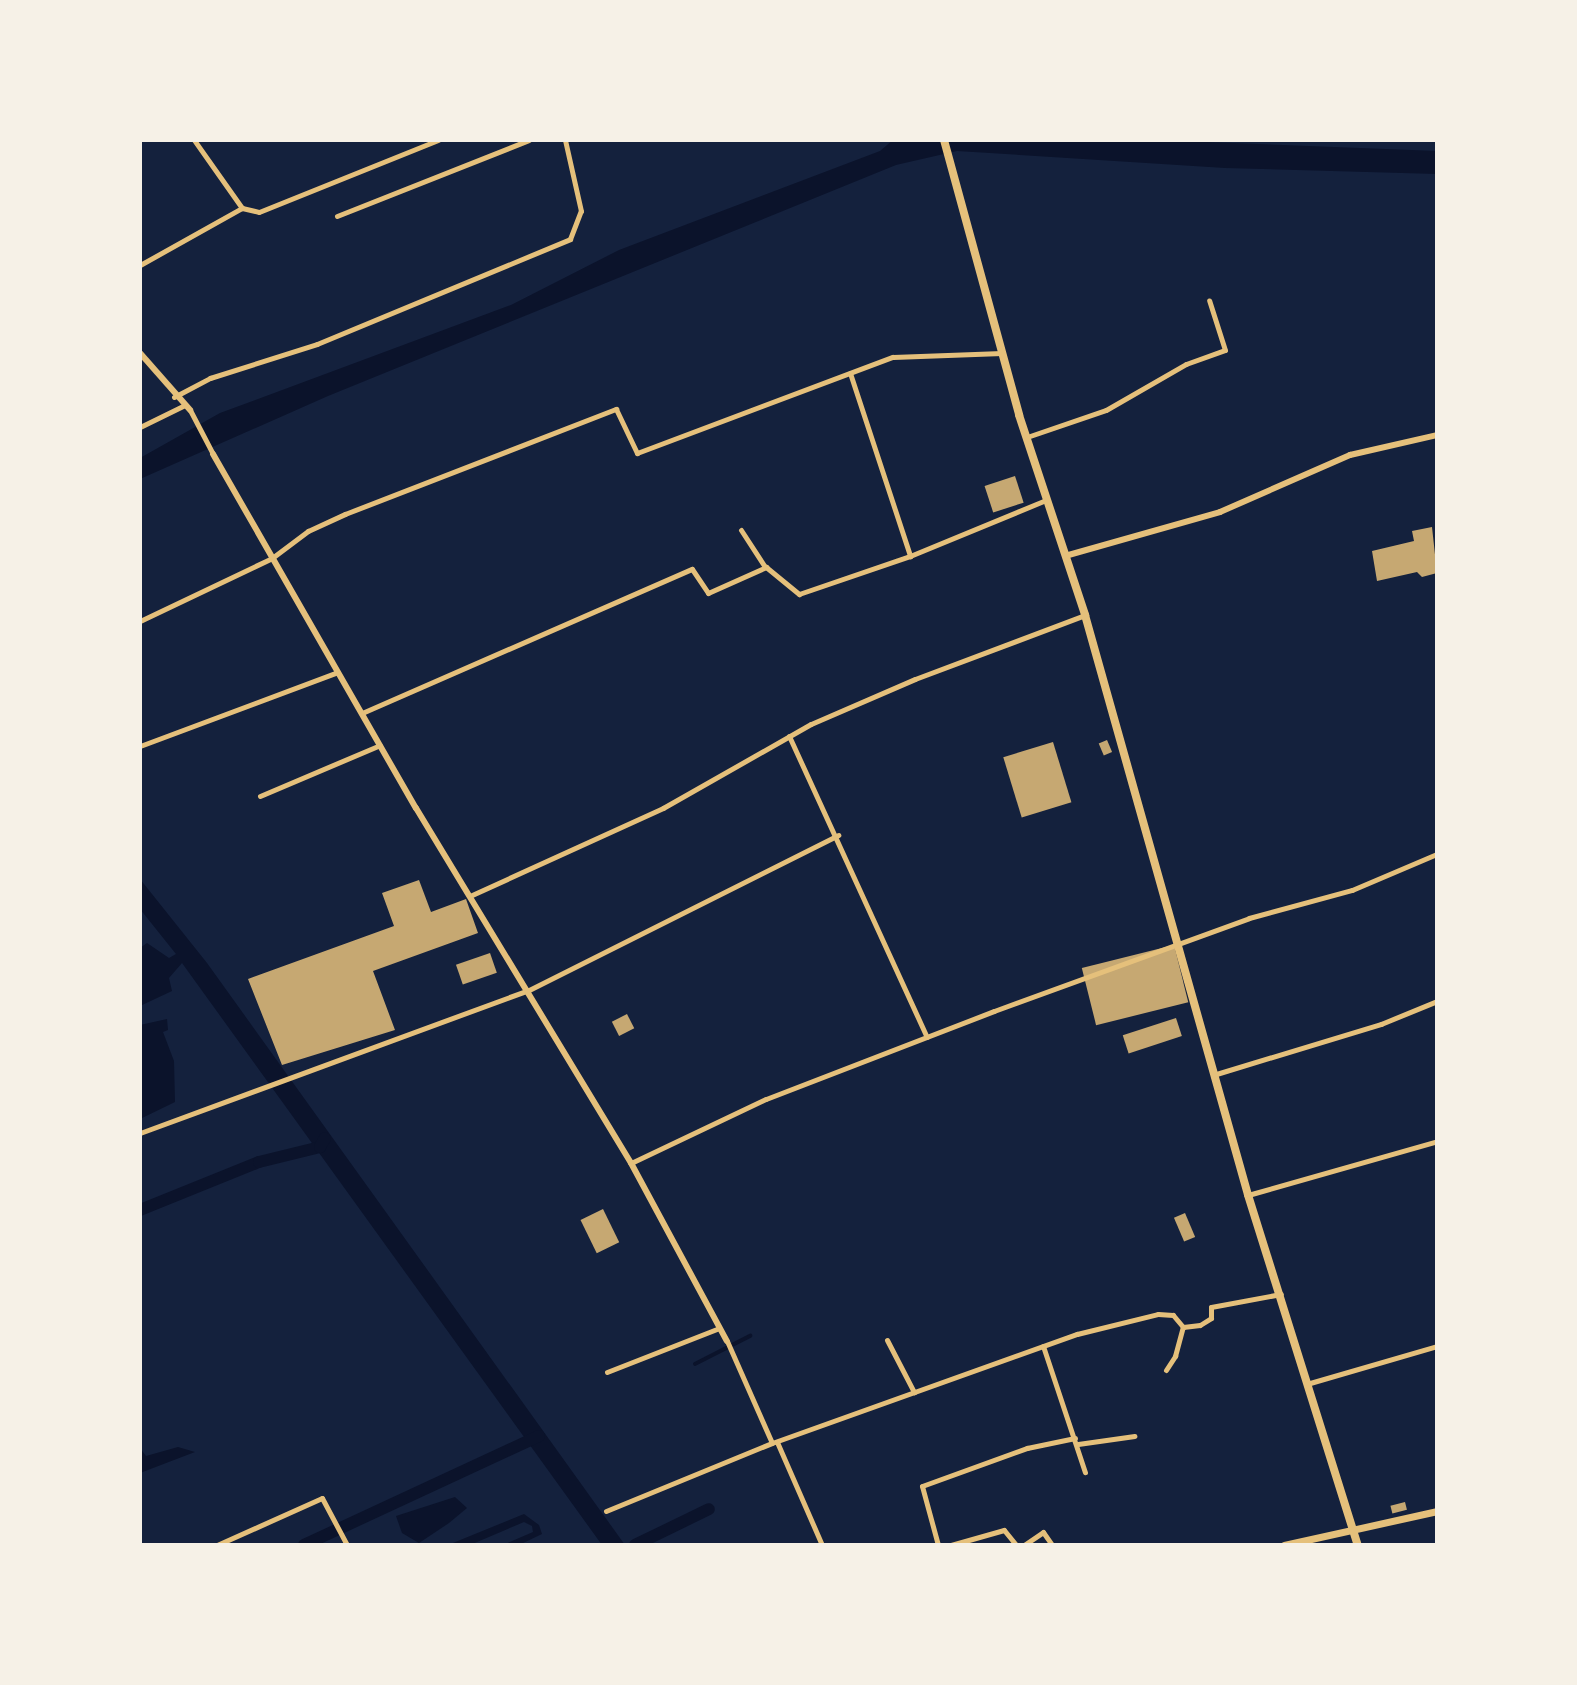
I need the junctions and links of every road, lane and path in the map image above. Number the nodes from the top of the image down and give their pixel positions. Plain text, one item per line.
1 (194, 140) edge
2 (438, 140) edge
3 (529, 140) edge
4 (565, 140) edge
5 (944, 140) edge
6 (242, 208) junction
7 (337, 216) dead end
8 (140, 265) edge
9 (1209, 300) dead end
10 (140, 353) edge
11 (1002, 353) junction
12 (850, 373) junction
13 (174, 397) junction
14 (188, 408) junction
15 (140, 427) edge
16 (1437, 435) edge
17 (1027, 437) junction
18 (213, 454) joint
19 (1046, 500) junction
20 (741, 530) dead end
21 (909, 556) junction
22 (1065, 556) junction
23 (272, 558) junction
24 (766, 567) junction
25 (1085, 615) junction
26 (140, 621) edge
27 (338, 672) junction
28 (362, 713) junction
29 (789, 736) junction
30 (380, 745) junction
31 (140, 746) edge
32 (260, 796) dead end
33 (838, 835) junction
34 (1437, 854) edge
35 (472, 895) junction
36 (1174, 944) junction
37 (529, 990) junction
38 (1437, 1001) edge
39 (927, 1037) junction
40 (1213, 1075) junction
41 (140, 1133) edge
42 (1437, 1141) edge
43 (631, 1163) junction
44 (1248, 1195) junction
45 (1281, 1294) junction
46 (1183, 1326) junction
47 (719, 1328) junction
48 (887, 1340) dead end
49 (727, 1341) joint
50 (1043, 1346) junction
51 (1437, 1346) edge
52 (1166, 1370) dead end
53 (607, 1372) dead end
54 (1310, 1383) junction
55 (914, 1392) junction
56 (1134, 1436) dead end
57 (1077, 1441) junction
58 (775, 1443) junction
59 (1085, 1472) dead end
60 (606, 1511) dead end
61 (1437, 1511) edge
62 (1353, 1530) junction
63 (217, 1545) edge
64 (347, 1545) edge
65 (822, 1545) edge
66 (938, 1545) edge
67 (951, 1545) edge
68 (1016, 1545) edge
69 (1024, 1545) edge
70 (1052, 1545) edge
71 (1283, 1545) edge
72 (1358, 1545) edge

1 - 6 street
2 - 6 street
3 - 7 street
4 - 13 street
5 - 11 main road
6 - 8 street
9 - 17 street
10 - 13 street
11 - 12 street
11 - 17 main road
12 - 21 street
12 - 23 street
13 - 14 street
14 - 15 street
14 - 18 street
16 - 22 street
17 - 19 main road
18 - 23 street
19 - 21 street
19 - 22 main road
20 - 24 street
21 - 24 street
22 - 25 main road
23 - 26 street
23 - 27 street
24 - 28 street
25 - 29 street
25 - 36 main road
27 - 28 street
27 - 31 street
28 - 30 street
29 - 33 street
29 - 35 street
30 - 32 street
30 - 35 street
33 - 37 street
33 - 39 street
34 - 36 street
35 - 37 street
36 - 39 street
36 - 40 main road
37 - 41 street
37 - 43 street
38 - 40 street
39 - 43 street
40 - 44 main road
42 - 44 street
43 - 47 street
44 - 45 main road
45 - 46 street
45 - 54 main road
46 - 50 street
46 - 52 street
47 - 49 street
47 - 53 street
48 - 55 street
49 - 58 street
50 - 55 street
50 - 57 street
51 - 54 street
54 - 62 main road
55 - 58 street
56 - 57 street
57 - 59 street
57 - 66 street
58 - 60 street
58 - 65 street
61 - 62 main road
62 - 71 main road
62 - 72 main road
63 - 64 street
67 - 68 street
69 - 70 street

